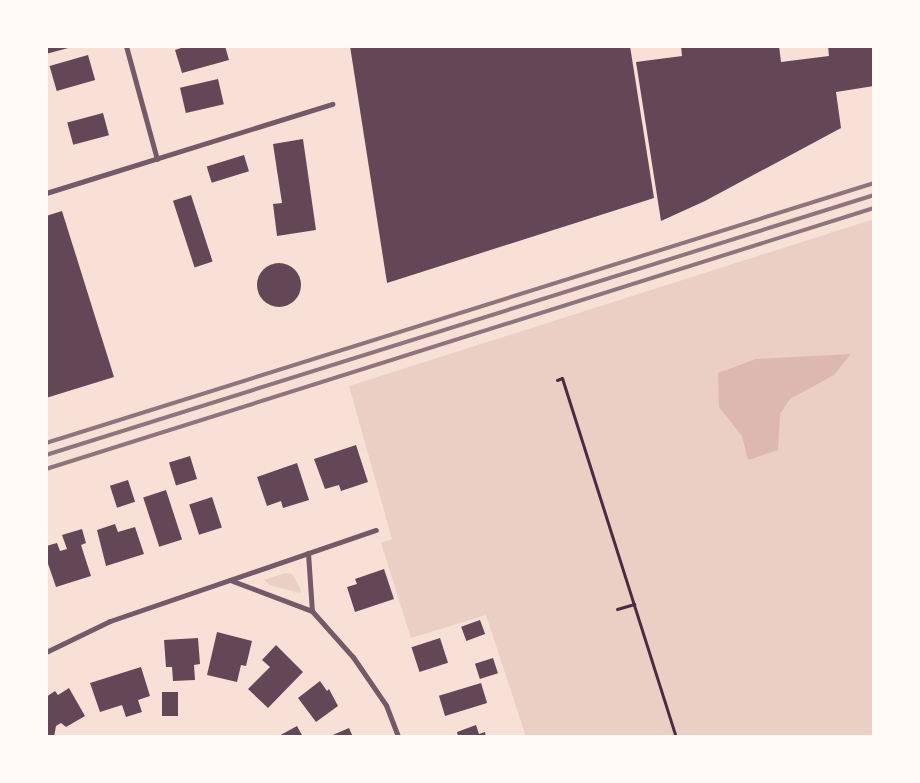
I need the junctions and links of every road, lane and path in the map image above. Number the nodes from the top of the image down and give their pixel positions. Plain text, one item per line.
1 (126, 46) edge
2 (332, 104) dead end
3 (157, 159) junction
4 (46, 193) edge
5 (557, 380) dead end
6 (376, 530) dead end
7 (308, 553) junction
8 (230, 580) junction
9 (634, 604) junction
10 (616, 609) dead end
11 (312, 611) junction
12 (46, 652) edge
13 (398, 737) edge
14 (676, 737) edge

1 - 3 street
2 - 3 street
3 - 4 street
5 - 9 path
6 - 7 street
7 - 8 street
7 - 11 street
8 - 11 street
8 - 12 street
9 - 10 path
9 - 14 path
11 - 13 street

